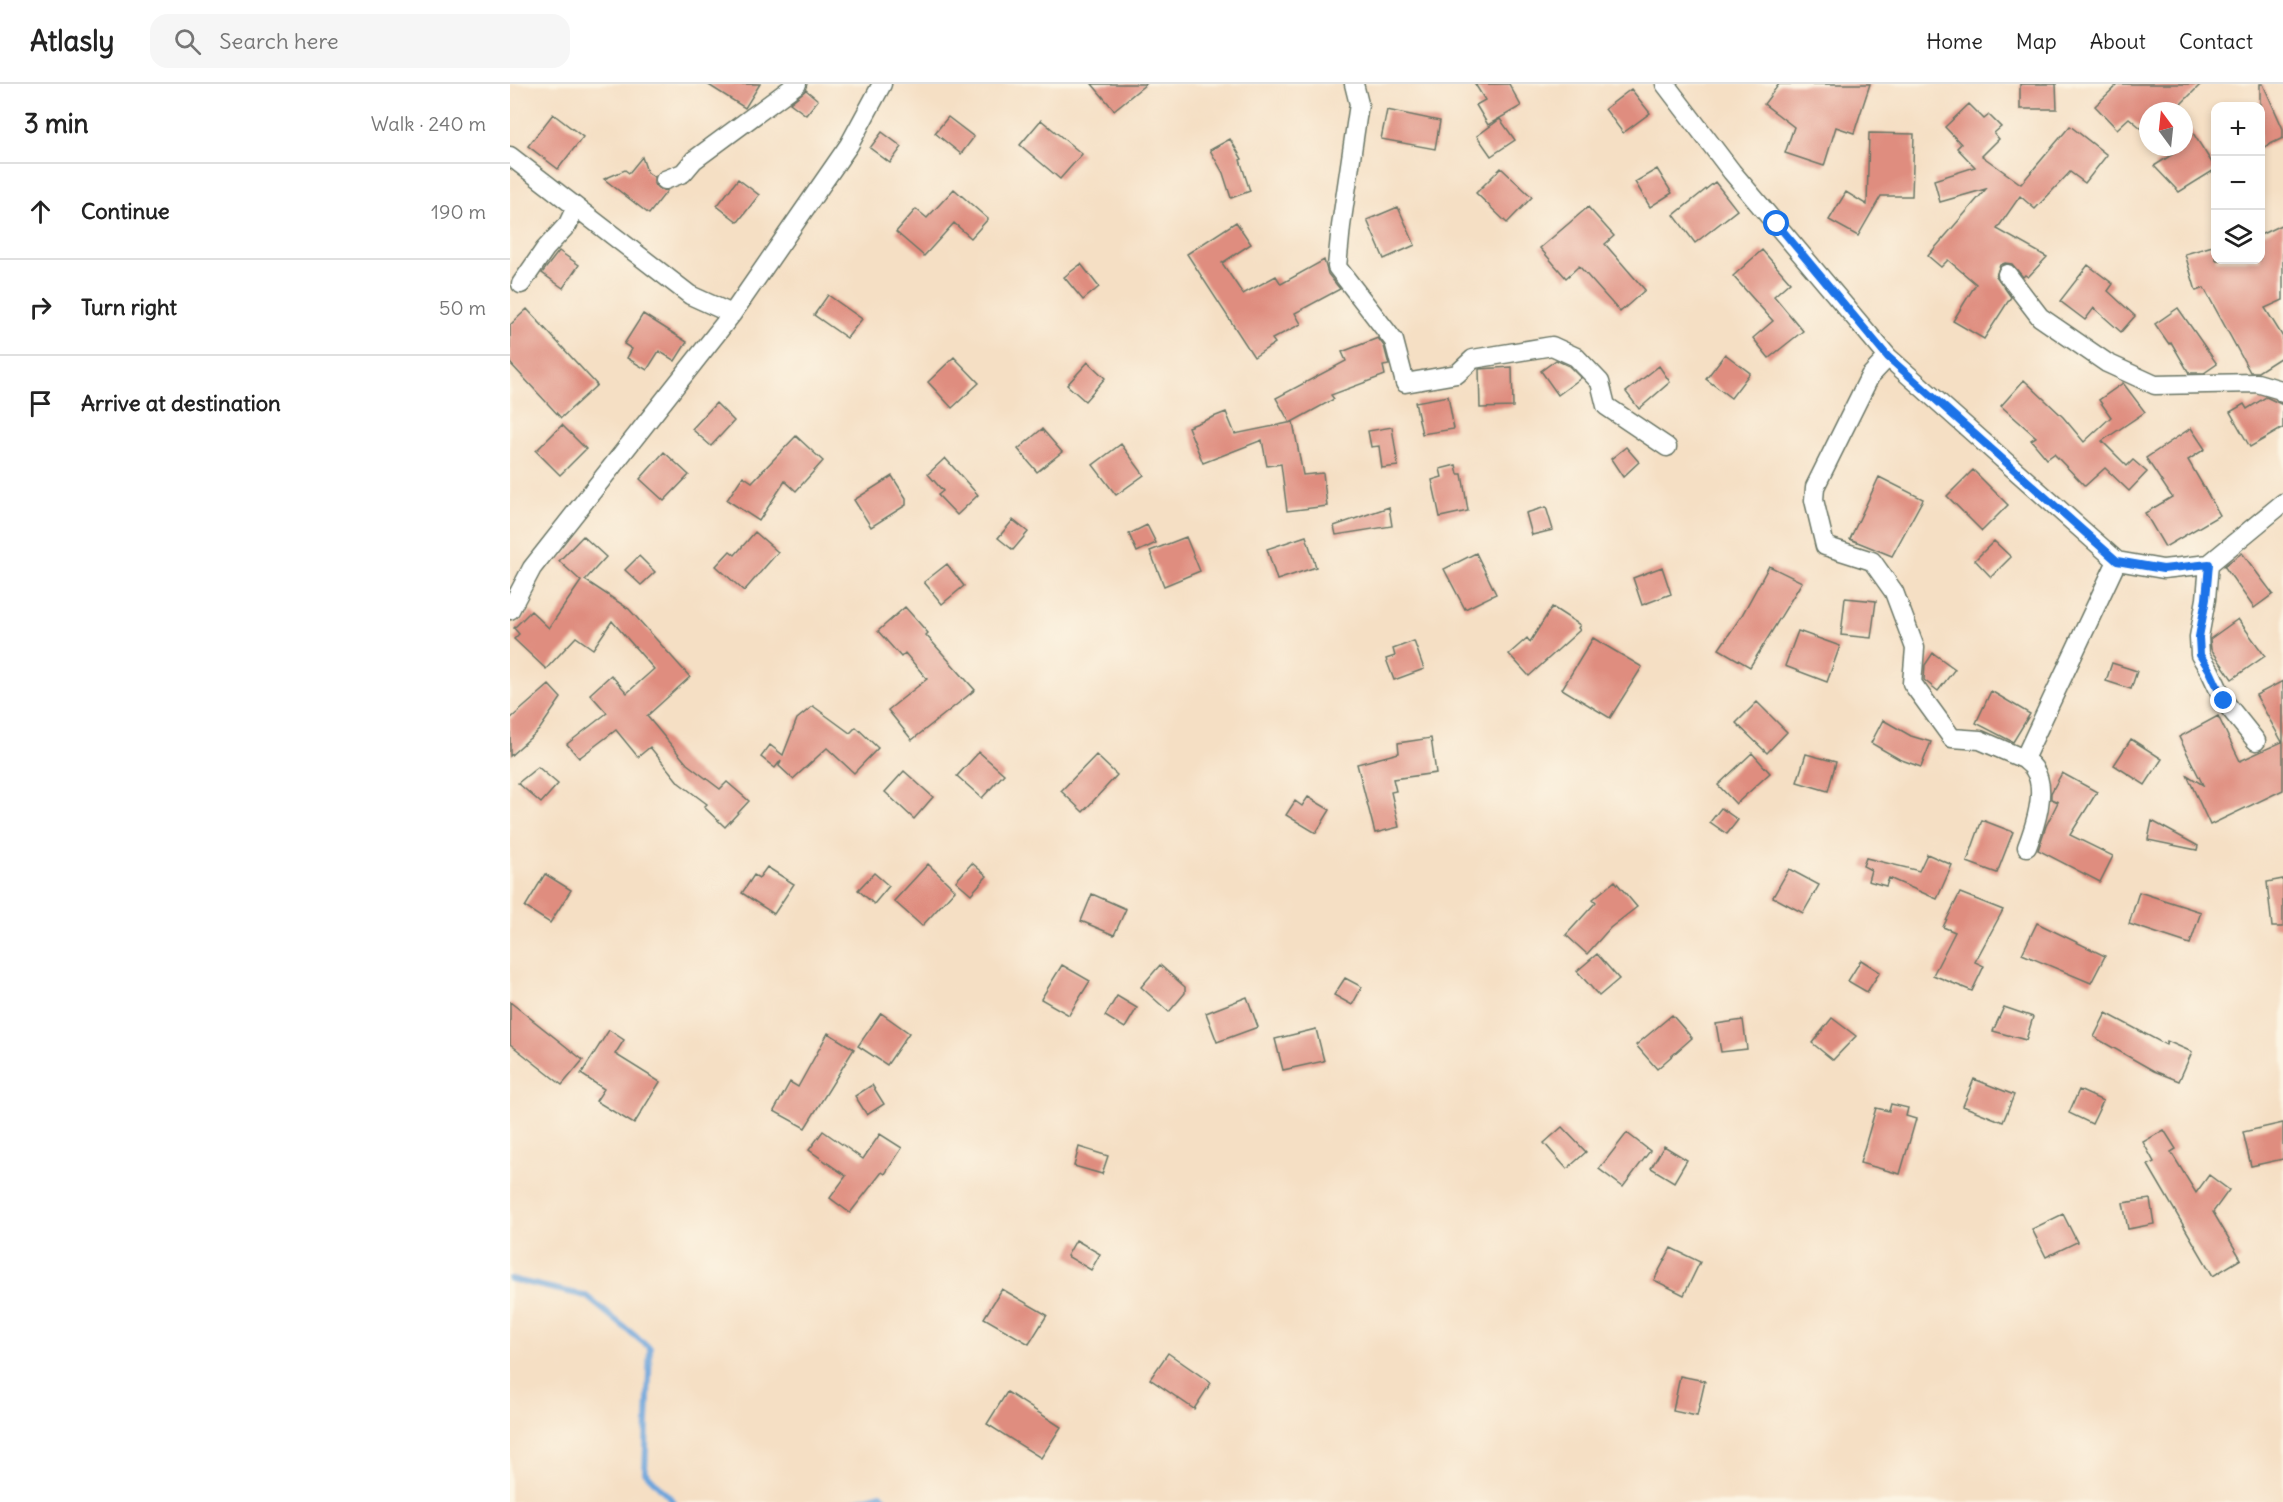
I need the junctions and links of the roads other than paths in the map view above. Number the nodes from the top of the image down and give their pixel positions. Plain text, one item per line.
1 (797, 84) edge
2 (1354, 84) edge
3 (1665, 84) edge
4 (878, 85) edge
5 (510, 156) edge
6 (665, 180) dead end
7 (576, 207) junction
8 (2007, 274) dead end
9 (520, 284) dead end
10 (732, 314) junction
11 (1888, 357) junction
12 (2283, 393) edge
13 (1667, 447) dead end
14 (2283, 503) edge
15 (2117, 561) junction
16 (2209, 564) junction
17 (510, 610) edge
18 (2256, 741) dead end
19 (2024, 759) junction
20 (2027, 847) dead end

1 - 6 street
2 - 13 street
3 - 11 street
4 - 10 street
5 - 7 street
7 - 9 street
7 - 10 street
8 - 12 street
10 - 17 street
11 - 15 street
11 - 19 street
14 - 16 street
15 - 16 street
15 - 19 street
16 - 18 street
19 - 20 street

